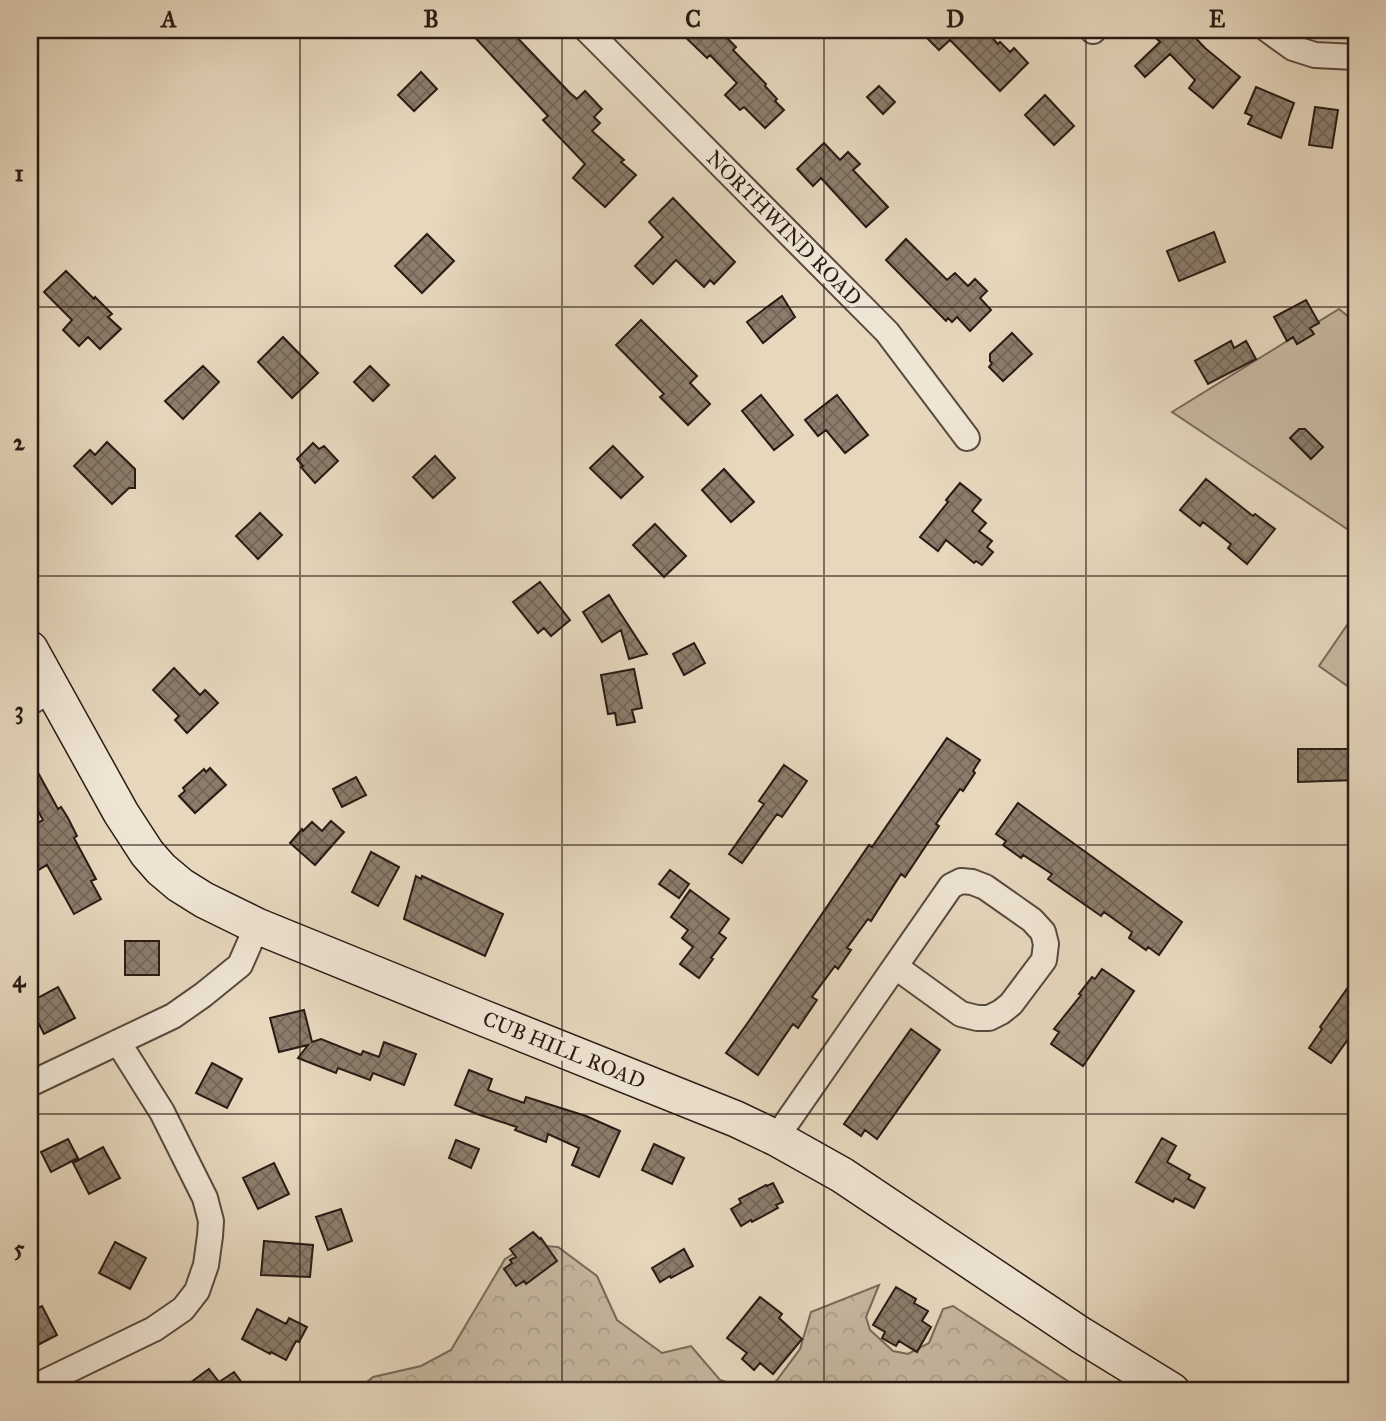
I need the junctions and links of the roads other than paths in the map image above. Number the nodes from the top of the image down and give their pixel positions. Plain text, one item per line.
1 (587, 30) edge
2 (1268, 30) edge
3 (1356, 57) edge
4 (967, 438) dead end
5 (30, 649) edge
6 (41, 696) edge
7 (257, 926) junction
8 (896, 967) junction
9 (118, 1042) junction
10 (30, 1084) edge
11 (776, 1138) junction
12 (30, 1389) edge
13 (1172, 1391) edge

1 - 4 street, NORTHWIND ROAD
2 - 3 street
5 - 6 street, CUB HILL ROAD
6 - 7 street, CUB HILL ROAD
7 - 9 street
7 - 11 street, CUB HILL ROAD
8 - 8 street
8 - 11 street
9 - 10 street
9 - 12 street
11 - 13 street, CUB HILL ROAD

